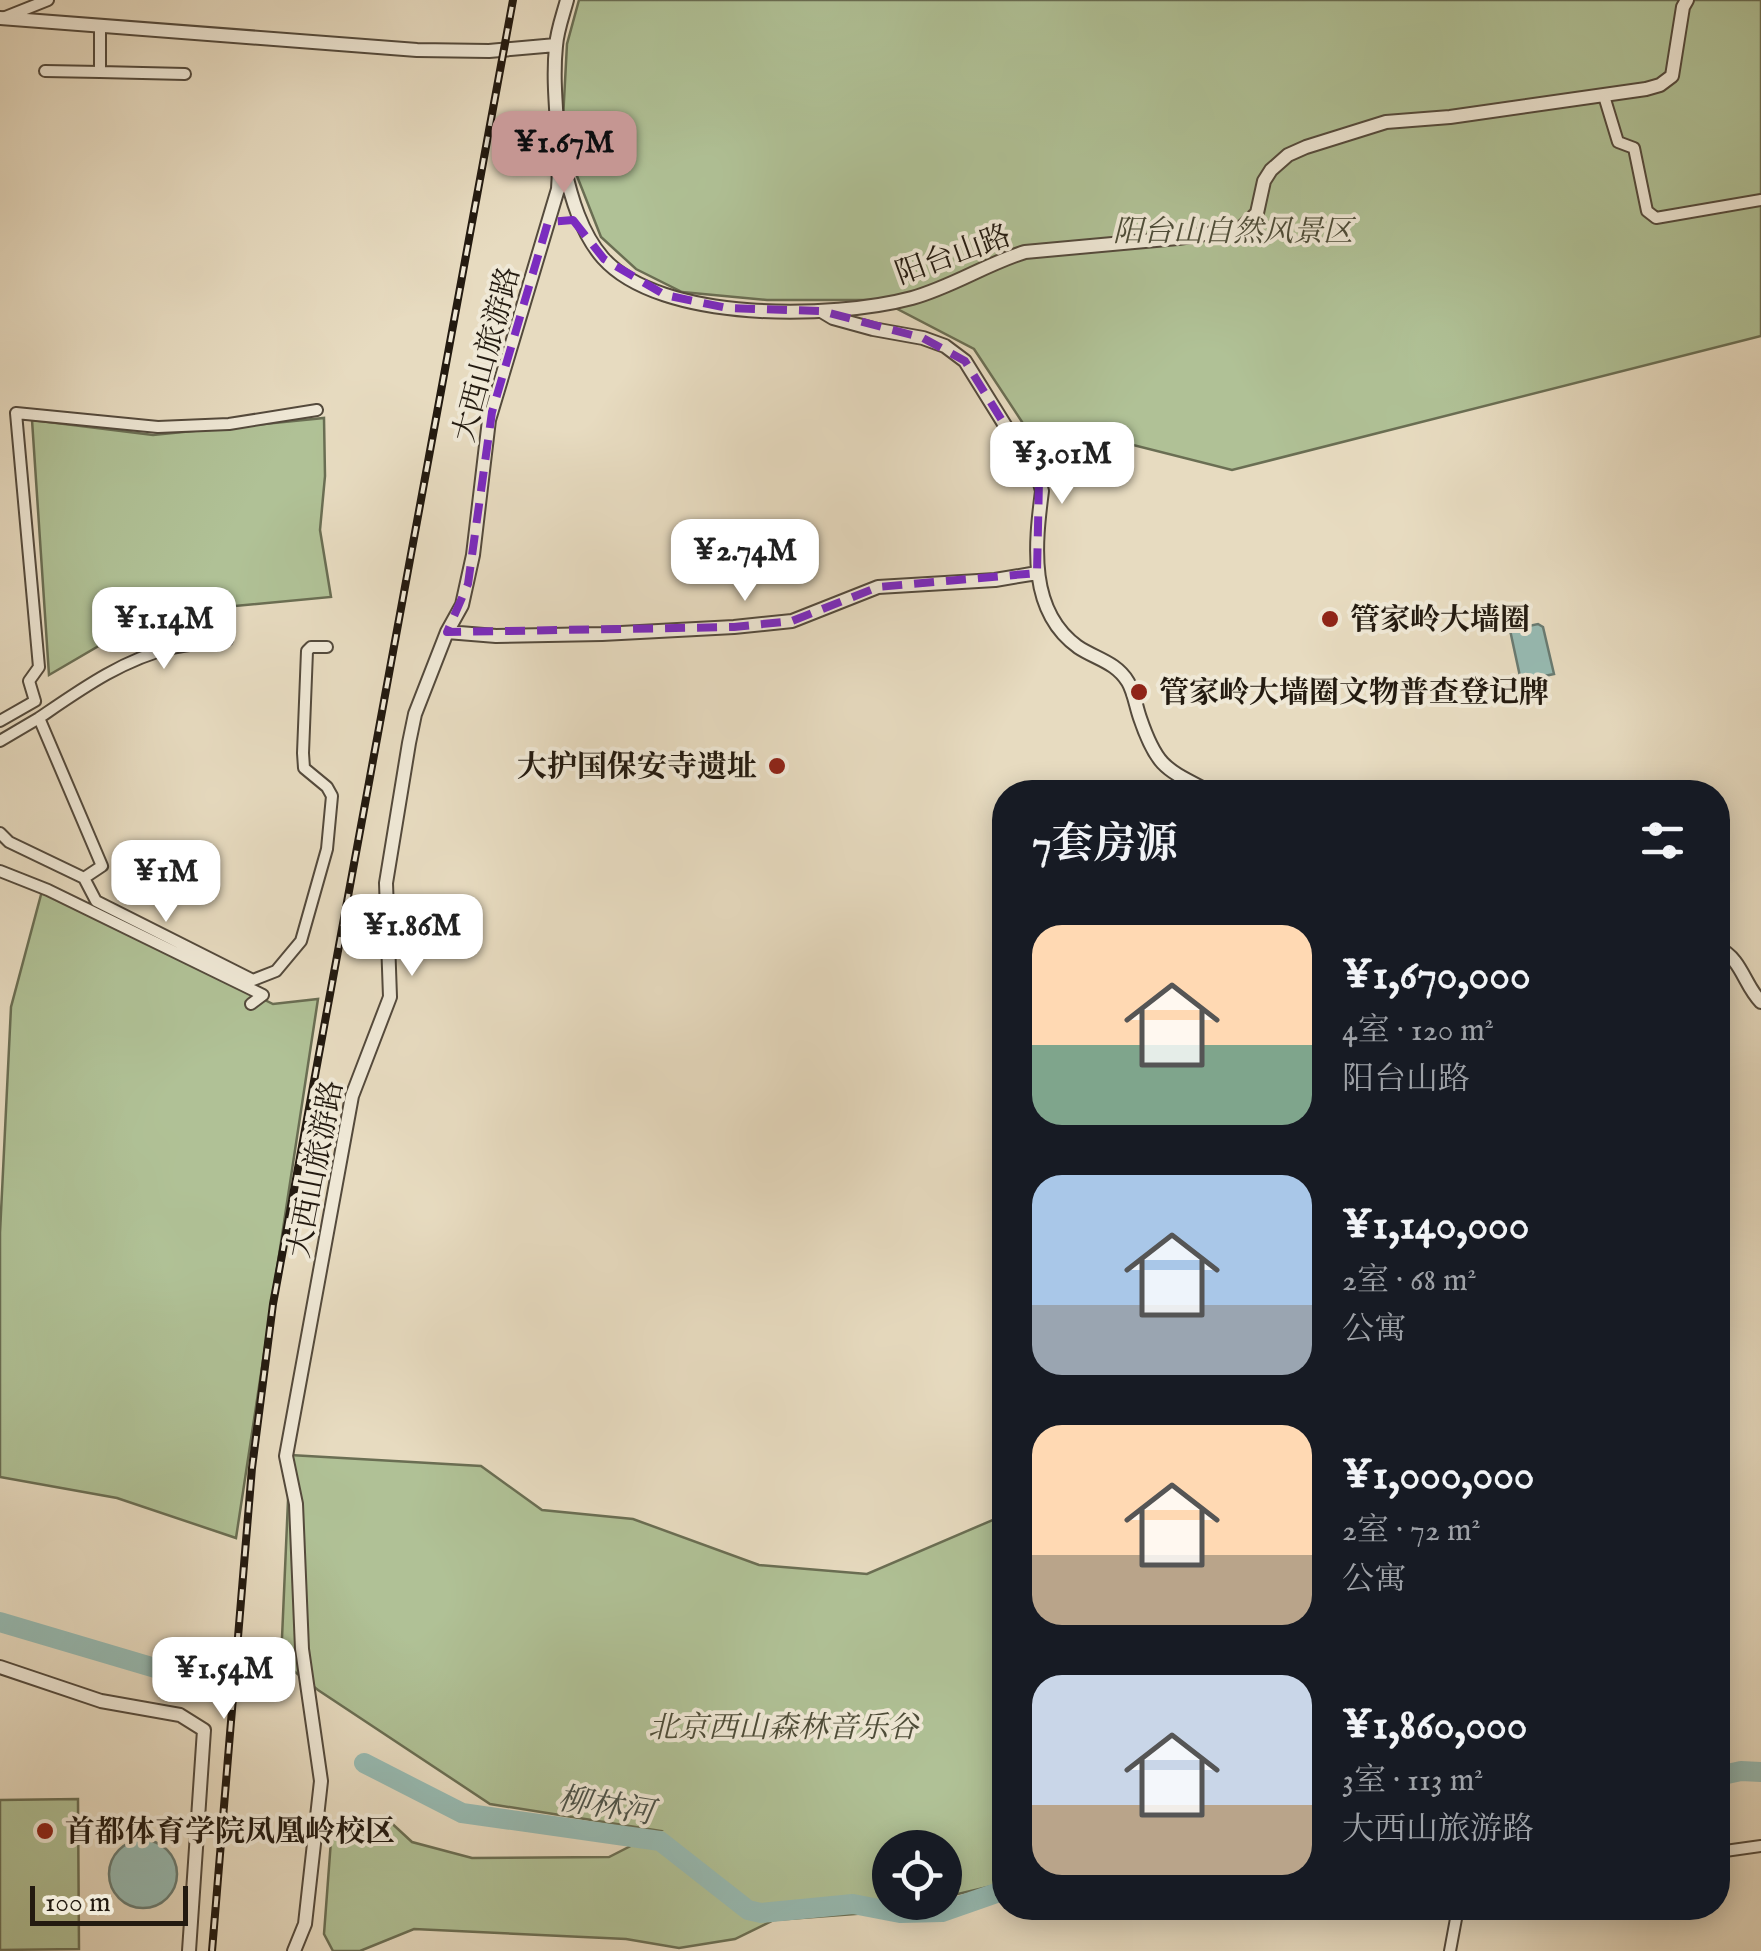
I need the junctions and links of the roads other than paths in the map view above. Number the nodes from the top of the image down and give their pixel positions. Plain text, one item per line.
1 (48, 0) edge
2 (567, 0) edge
3 (1687, 0) edge
4 (1, 18) edge
5 (100, 26) junction
6 (556, 45) junction
7 (45, 71) dead end
8 (100, 72) junction
9 (184, 74) dead end
10 (1604, 96) junction
11 (561, 153) junction
12 (1761, 200) edge
13 (548, 222) junction
14 (582, 224) junction
15 (822, 311) junction
16 (317, 410) dead end
17 (1037, 573) junction
18 (223, 610) dead end
19 (448, 632) junction
20 (327, 648) dead end
21 (39, 718) junction
22 (0, 721) edge
23 (0, 742) edge
24 (1189, 780) edge
25 (0, 832) edge
26 (0, 871) edge
27 (84, 878) junction
28 (1730, 954) edge
29 (1761, 1002) edge
30 (251, 1004) dead end
31 (0, 1667) edge
32 (1761, 1846) edge
33 (1730, 1850) edge
34 (1456, 1920) edge
35 (189, 1951) edge
36 (294, 1951) edge
37 (1450, 1951) edge

1 - 4 street
2 - 6 street, 大西山旅游路
3 - 10 street, 阳台山路
4 - 5 street
5 - 6 street
5 - 8 street
6 - 11 street, 大西山旅游路
7 - 8 street
8 - 9 street
10 - 12 street
10 - 15 street, 阳台山路
11 - 13 street, 大西山旅游路
11 - 14 street, 阳台山路
13 - 14 street
13 - 19 street, 大西山旅游路
14 - 15 street, 阳台山路
15 - 17 street
16 - 22 street
17 - 19 street
17 - 24 street
18 - 21 street
19 - 36 street, 大西山旅游路
20 - 27 street
21 - 23 street
21 - 27 street
25 - 27 street
26 - 30 street
28 - 29 street
31 - 35 street
32 - 33 street
34 - 37 street

